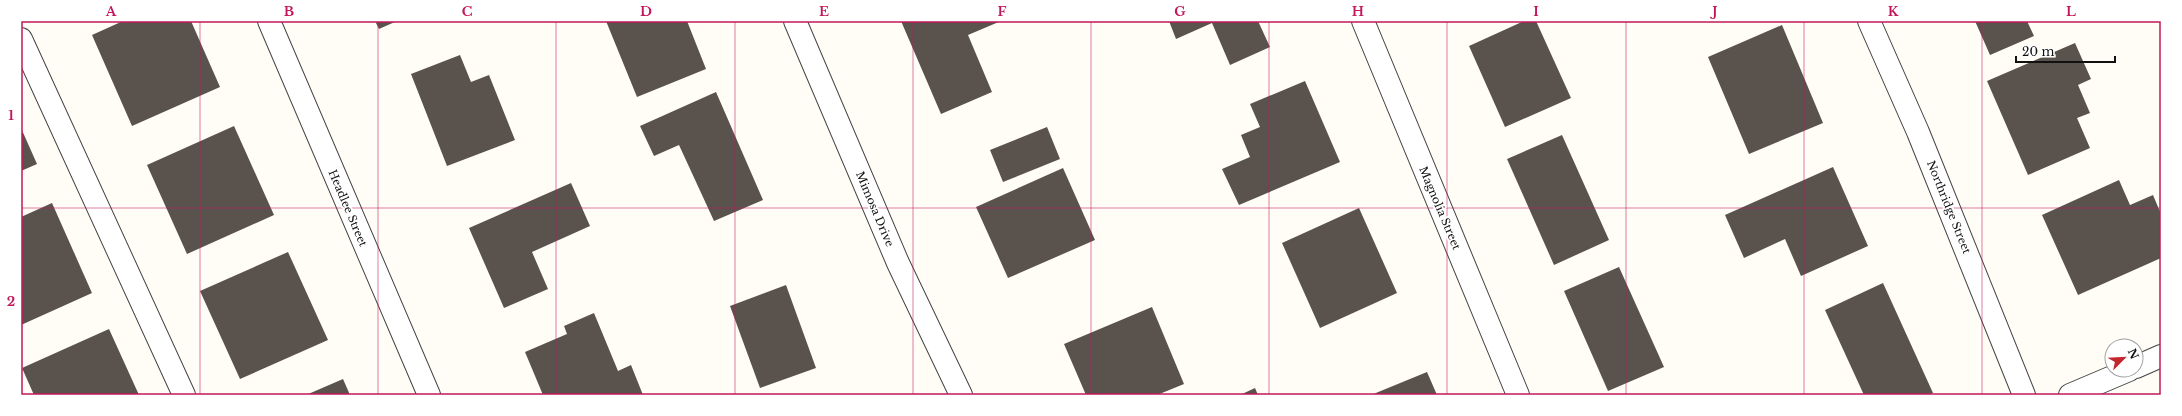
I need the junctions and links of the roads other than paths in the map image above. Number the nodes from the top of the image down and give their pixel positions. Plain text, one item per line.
1 (269, 21) edge
2 (796, 21) edge
3 (1363, 21) edge
4 (1869, 21) edge
5 (21, 39) edge
6 (2161, 356) edge
7 (2144, 363) edge
8 (2110, 378) edge
9 (184, 395) edge
10 (429, 395) edge
11 (961, 395) edge
12 (1518, 395) edge
13 (2024, 395) edge
14 (2070, 395) edge

1 - 10 street, Headlee Street
2 - 11 street, Mimosa Drive
3 - 12 street, Magnolia Street
4 - 13 street, Northridge Street
5 - 9 street
6 - 7 street
8 - 14 street

